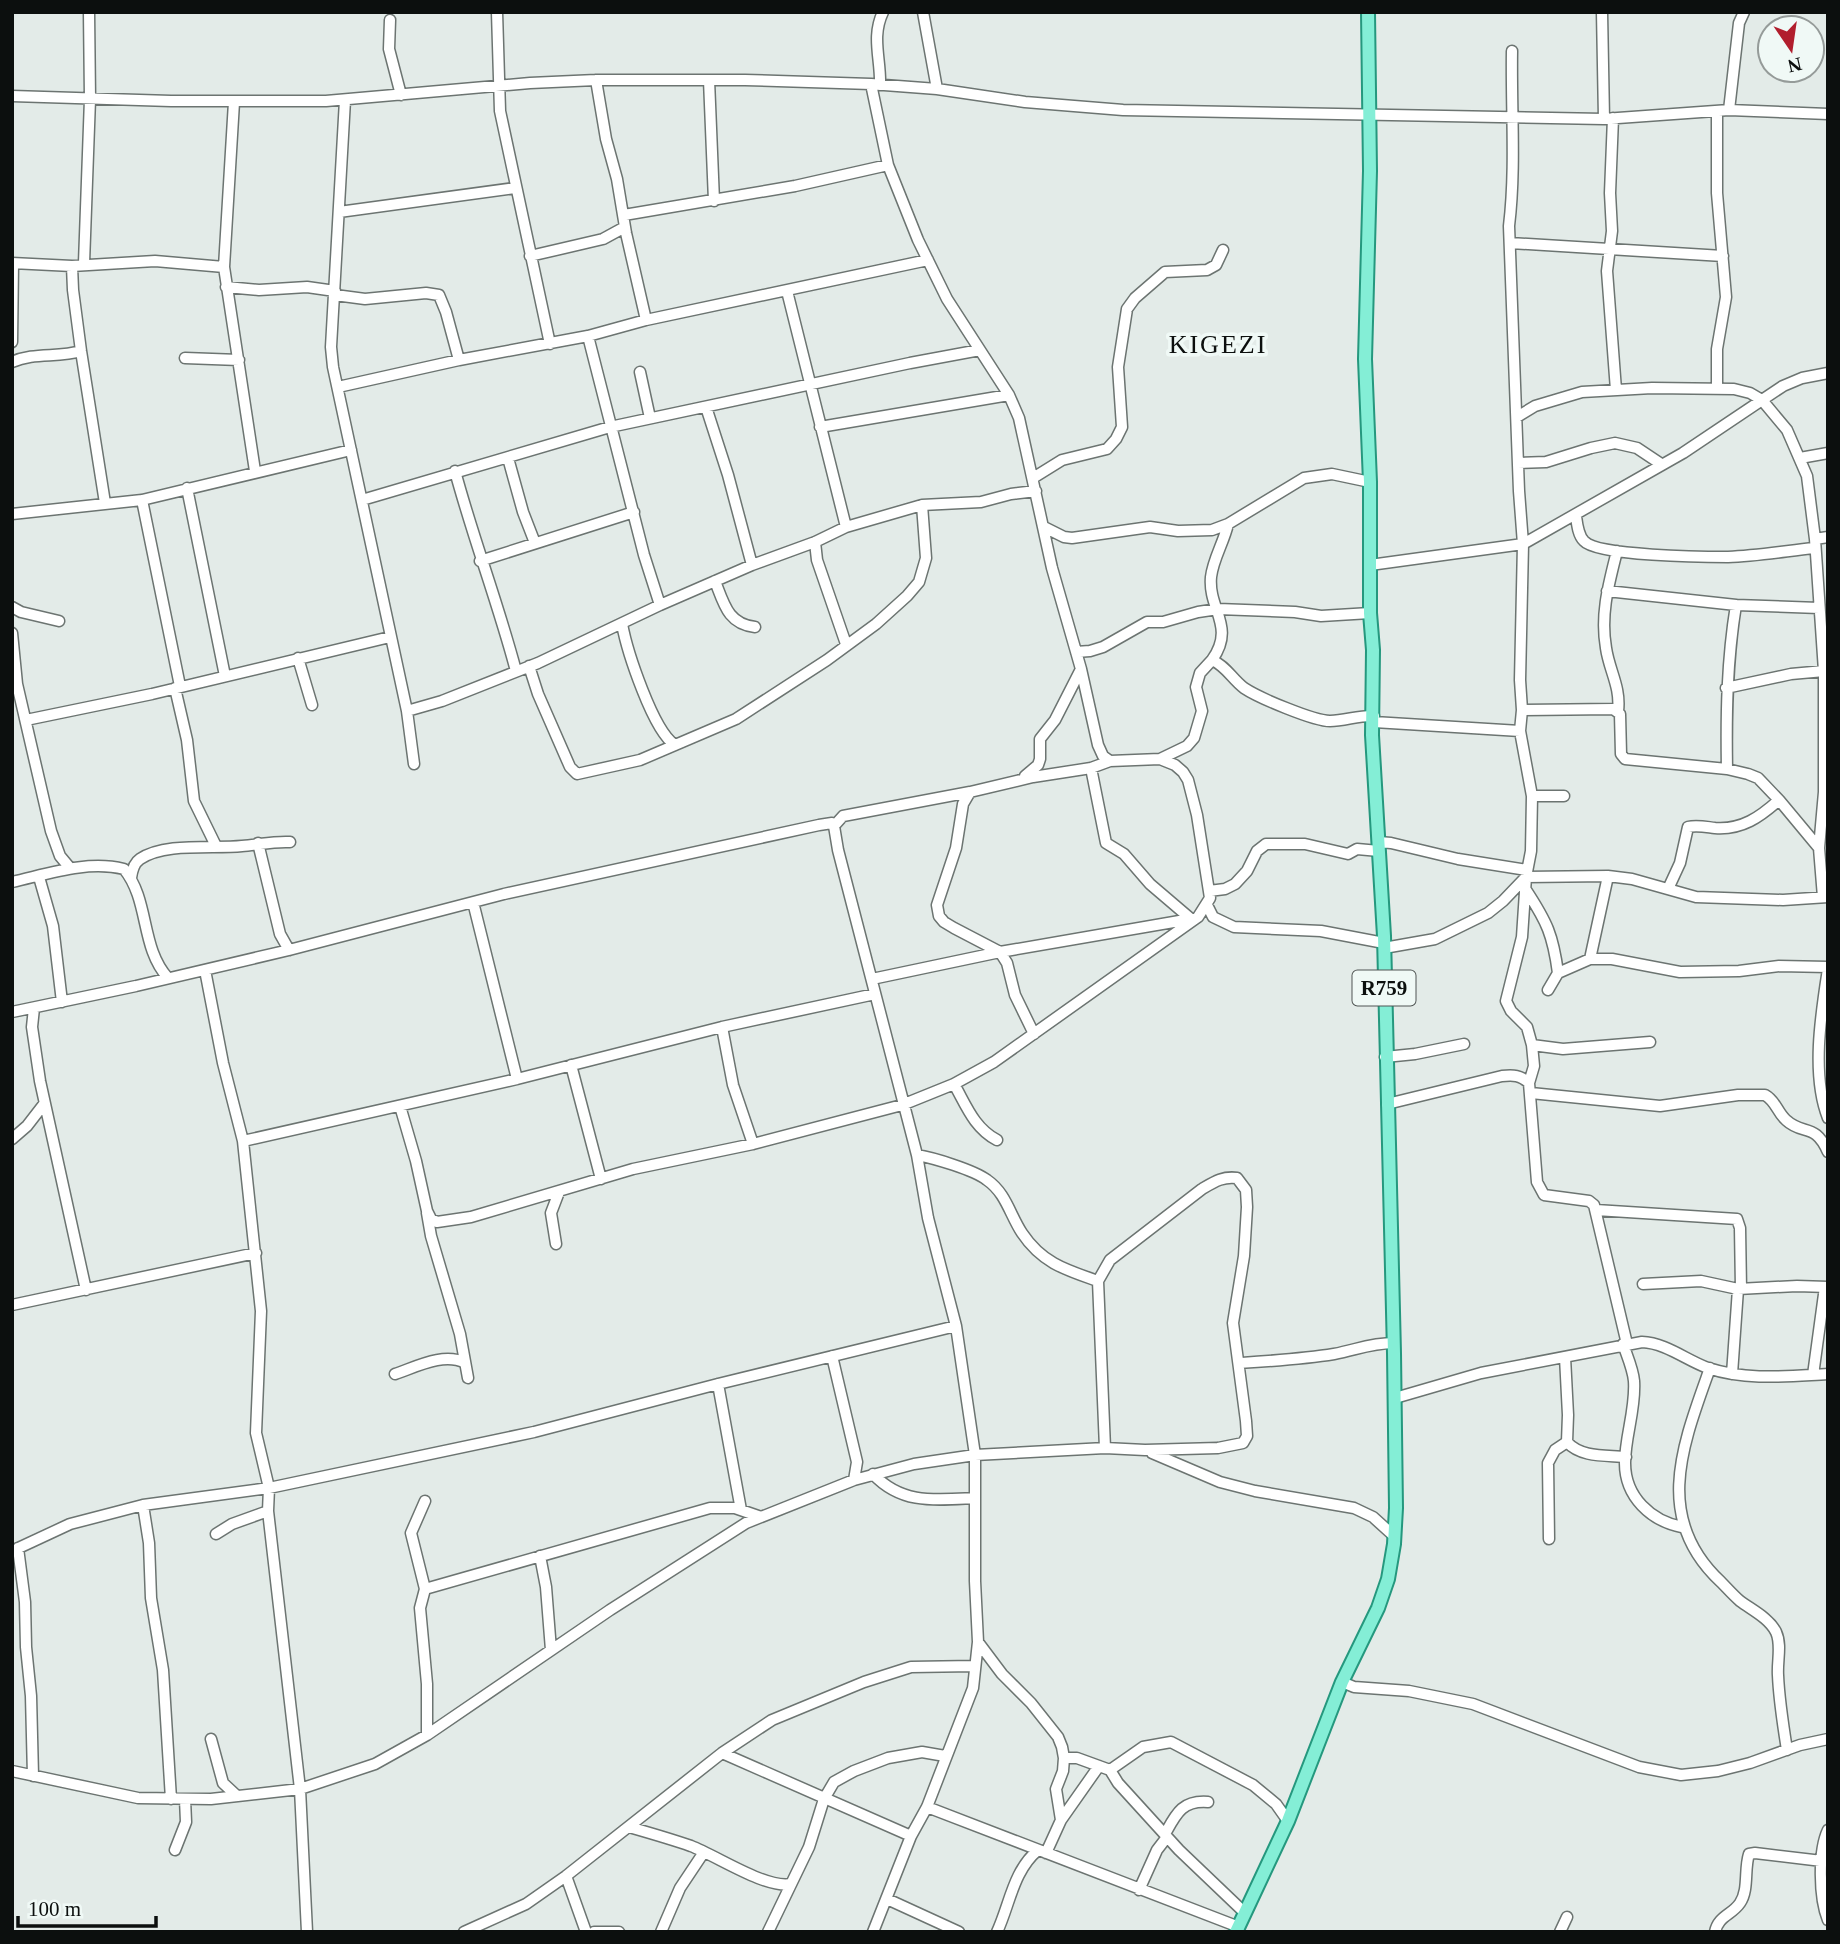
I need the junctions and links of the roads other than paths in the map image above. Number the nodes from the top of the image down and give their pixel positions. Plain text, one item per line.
1 (89, 12) edge
2 (497, 12) edge
3 (883, 12) edge
4 (923, 12) edge
5 (1368, 12) edge
6 (1602, 12) edge
7 (1744, 12) edge
8 (390, 20) dead end
9 (1512, 51) dead end
10 (596, 80) junction
11 (709, 80) junction
12 (875, 84) junction
13 (498, 85) junction
14 (937, 89) junction
15 (401, 95) junction
16 (12, 96) edge
17 (90, 99) junction
18 (345, 100) junction
19 (234, 102) junction
20 (1729, 110) junction
21 (1717, 111) junction
22 (1828, 114) edge
23 (1369, 116) junction
24 (1511, 116) junction
25 (1609, 118) junction
26 (888, 165) junction
27 (516, 188) junction
28 (713, 201) junction
29 (339, 212) junction
30 (624, 215) junction
31 (625, 227) junction
32 (1510, 243) junction
33 (1610, 247) junction
34 (1223, 250) dead end
35 (530, 256) junction
36 (1723, 256) junction
37 (928, 260) junction
38 (13, 263) edge
39 (84, 263) junction
40 (72, 265) junction
41 (224, 267) junction
42 (226, 287) junction
43 (787, 291) junction
44 (335, 293) junction
45 (646, 320) junction
46 (588, 336) junction
47 (12, 342) edge
48 (550, 344) junction
49 (980, 350) junction
50 (81, 351) junction
51 (185, 358) dead end
52 (239, 360) junction
53 (459, 360) junction
54 (12, 362) edge
55 (639, 372) dead end
56 (1828, 373) edge
57 (810, 385) junction
58 (338, 387) junction
59 (1717, 389) junction
60 (1616, 390) junction
61 (1009, 395) junction
62 (1762, 400) junction
63 (706, 407) junction
64 (1517, 417) junction
65 (650, 418) junction
66 (610, 426) junction
67 (820, 427) junction
68 (351, 450) junction
69 (1828, 453) edge
70 (508, 458) junction
71 (1800, 458) junction
72 (1518, 463) junction
73 (1661, 464) junction
74 (255, 471) junction
75 (455, 471) junction
76 (1033, 478) junction
77 (1370, 482) junction
78 (187, 488) junction
79 (1036, 491) junction
80 (142, 500) junction
81 (362, 500) junction
82 (105, 503) junction
83 (922, 505) junction
84 (634, 512) junction
85 (12, 514) edge
86 (1576, 516) junction
87 (1228, 524) junction
88 (846, 527) junction
89 (1044, 527) junction
90 (1828, 537) edge
91 (815, 542) junction
92 (535, 543) junction
93 (1814, 543) junction
94 (1523, 544) junction
95 (1617, 551) junction
96 (481, 561) junction
97 (752, 565) junction
98 (1370, 565) junction
99 (715, 581) junction
100 (1607, 591) junction
101 (1821, 603) edge
102 (660, 605) junction
103 (1736, 605) junction
104 (12, 607) edge
105 (1218, 609) junction
106 (1370, 613) junction
107 (59, 621) dead end
108 (622, 624) junction
109 (755, 627) dead end
110 (12, 633) edge
111 (390, 637) junction
112 (846, 644) junction
113 (1076, 652) junction
114 (298, 658) junction
115 (1212, 660) junction
116 (1825, 664) edge
117 (529, 666) junction
118 (1081, 669) junction
119 (516, 671) junction
120 (225, 676) junction
121 (178, 687) junction
122 (1726, 688) junction
123 (312, 705) dead end
124 (1522, 710) junction
125 (407, 711) junction
126 (1618, 711) junction
127 (1374, 719) junction
128 (26, 720) junction
129 (1520, 731) junction
130 (675, 745) junction
131 (1160, 759) junction
132 (1825, 759) edge
133 (1110, 761) junction
134 (414, 764) dead end
135 (1091, 768) junction
136 (1727, 769) junction
137 (1019, 779) junction
138 (970, 792) junction
139 (1532, 796) junction
140 (1564, 796) dead end
141 (1779, 800) junction
142 (834, 826) junction
143 (290, 842) dead end
144 (258, 843) junction
145 (216, 846) junction
146 (1379, 846) junction
147 (1819, 848) junction
148 (59, 855) junction
149 (70, 868) junction
150 (1527, 873) junction
151 (43, 876) junction
152 (1608, 876) junction
153 (131, 878) junction
154 (12, 882) edge
155 (1526, 889) junction
156 (1668, 889) junction
157 (1209, 891) junction
158 (1826, 897) edge
159 (473, 902) junction
160 (1207, 905) junction
161 (1191, 919) junction
162 (1384, 945) junction
163 (289, 950) junction
164 (1000, 952) junction
165 (1590, 959) junction
166 (1828, 968) edge
167 (205, 970) junction
168 (1558, 973) junction
169 (168, 978) junction
170 (872, 979) junction
171 (1548, 990) dead end
172 (875, 994) junction
173 (62, 1002) junction
174 (34, 1008) junction
175 (12, 1012) edge
176 (722, 1027) junction
177 (1034, 1034) junction
178 (1650, 1042) dead end
179 (1464, 1044) dead end
180 (1532, 1045) junction
181 (1385, 1057) junction
182 (571, 1065) junction
183 (517, 1079) junction
184 (954, 1084) junction
185 (1530, 1088) junction
186 (44, 1104) junction
187 (1387, 1104) junction
188 (902, 1105) junction
189 (400, 1106) junction
190 (1828, 1118) edge
191 (12, 1139) edge
192 (996, 1140) dead end
193 (243, 1141) junction
194 (752, 1144) junction
195 (1827, 1146) edge
196 (917, 1154) junction
197 (601, 1179) junction
198 (559, 1192) junction
199 (1596, 1210) junction
200 (427, 1211) junction
201 (556, 1244) dead end
202 (256, 1253) junction
203 (1098, 1280) junction
204 (1643, 1284) dead end
205 (1827, 1287) edge
206 (1740, 1289) junction
207 (86, 1290) junction
208 (12, 1305) edge
209 (956, 1326) junction
210 (1394, 1343) junction
211 (1625, 1344) junction
212 (832, 1356) junction
213 (1565, 1357) junction
214 (465, 1363) junction
215 (1240, 1363) junction
216 (1710, 1368) junction
217 (394, 1374) dead end
218 (1731, 1374) junction
219 (1828, 1374) edge
220 (1813, 1375) junction
221 (468, 1378) dead end
222 (718, 1384) junction
223 (1395, 1398) junction
224 (1567, 1443) junction
225 (1105, 1448) junction
226 (1145, 1450) junction
227 (975, 1455) junction
228 (1626, 1457) junction
229 (873, 1474) junction
230 (854, 1480) junction
231 (269, 1488) junction
232 (975, 1498) junction
233 (425, 1501) dead end
234 (143, 1505) junction
235 (741, 1510) junction
236 (268, 1511) junction
237 (761, 1517) junction
238 (1682, 1527) junction
239 (216, 1534) dead end
240 (1394, 1536) junction
241 (1549, 1539) dead end
242 (15, 1549) edge
243 (540, 1556) junction
244 (425, 1588) junction
245 (978, 1642) junction
246 (551, 1650) junction
247 (974, 1666) junction
248 (1342, 1682) junction
249 (427, 1735) junction
250 (211, 1738) dead end
251 (1828, 1739) edge
252 (1787, 1750) junction
253 (722, 1753) junction
254 (945, 1756) junction
255 (1064, 1758) junction
256 (1105, 1768) junction
257 (12, 1772) edge
258 (33, 1776) junction
259 (300, 1789) junction
260 (237, 1796) junction
261 (171, 1799) junction
262 (185, 1799) junction
263 (824, 1799) junction
264 (1208, 1802) dead end
265 (927, 1807) junction
266 (1061, 1820) junction
267 (1288, 1821) junction
268 (629, 1827) junction
269 (1828, 1830) edge
270 (1166, 1835) junction
271 (911, 1836) junction
272 (175, 1850) dead end
273 (1042, 1851) junction
274 (704, 1852) junction
275 (1822, 1861) junction
276 (566, 1876) junction
277 (791, 1884) junction
278 (1139, 1890) junction
279 (887, 1899) junction
280 (1245, 1913) junction
281 (1567, 1917) dead end
282 (1828, 1920) edge
283 (484, 1928) edge
284 (1238, 1930) edge
285 (307, 1932) edge
286 (464, 1932) edge
287 (586, 1932) edge
288 (594, 1932) edge
289 (619, 1932) edge
290 (661, 1932) edge
291 (768, 1932) edge
292 (873, 1932) edge
293 (958, 1932) edge
294 (997, 1932) edge
295 (1560, 1932) edge
296 (1715, 1932) edge

1 - 17 street
2 - 13 street
3 - 12 street
4 - 14 street
5 - 23 main road, R759
6 - 25 street
7 - 20 street
8 - 15 street
9 - 24 street
10 - 11 street
10 - 13 street
10 - 30 street
11 - 12 street
11 - 28 street
12 - 14 street
12 - 26 street
13 - 15 street
13 - 27 street
14 - 23 street
15 - 18 street
16 - 17 street
17 - 19 street
17 - 39 street
18 - 19 street
18 - 29 street
19 - 41 street
20 - 21 street
20 - 22 street
21 - 25 street
21 - 36 street
23 - 24 street
23 - 77 main road, R759
24 - 25 street
24 - 32 street
25 - 33 street
26 - 28 street
26 - 37 street
27 - 29 street
27 - 35 street
28 - 30 street
29 - 44 street
30 - 31 street
31 - 35 street
31 - 45 street
32 - 33 street
32 - 64 street
33 - 36 street
33 - 60 street
34 - 76 street
35 - 48 street
36 - 59 street
37 - 43 street
37 - 49 street
38 - 40 street
38 - 47 street
39 - 40 street
39 - 41 street
40 - 50 street
41 - 42 street
42 - 44 street
42 - 52 street
43 - 45 street
43 - 57 street
44 - 53 street
44 - 58 street
45 - 46 street
46 - 48 street
46 - 66 street
48 - 53 street
49 - 57 street
49 - 61 street
50 - 54 street
50 - 82 street
51 - 52 street
52 - 74 street
53 - 58 street
55 - 65 street
56 - 62 street
57 - 63 street
57 - 67 street
58 - 68 street
59 - 60 street
59 - 62 street
60 - 64 street
61 - 67 street
61 - 76 street
62 - 71 street
62 - 73 street
63 - 65 street
63 - 97 street
64 - 72 street
65 - 66 street
66 - 70 street
66 - 84 street
67 - 88 street
68 - 74 street
68 - 81 street
69 - 71 street
70 - 75 street
70 - 92 street
71 - 93 street
72 - 73 street
72 - 94 street
73 - 86 street
74 - 78 street
75 - 81 street
75 - 96 street
76 - 79 street
77 - 87 street
77 - 98 main road, R759
78 - 80 street
78 - 120 street
79 - 83 street
79 - 89 street
80 - 82 street
80 - 121 street
81 - 111 street
82 - 85 street
83 - 88 street
83 - 112 street
84 - 92 street
84 - 102 street
86 - 94 street
86 - 95 street
87 - 89 street
87 - 105 street
88 - 91 street
89 - 113 street
90 - 93 street
91 - 97 street
91 - 112 street
92 - 96 street
93 - 95 street
93 - 101 street
94 - 98 street
94 - 124 street
95 - 100 street
96 - 119 street
97 - 99 street
98 - 106 main road, R759
99 - 102 street
99 - 109 street
100 - 103 street
100 - 126 street
101 - 103 street
101 - 116 street
102 - 108 street
103 - 122 street
104 - 107 street
105 - 106 street
105 - 113 street
105 - 115 street
106 - 127 main road, R759
108 - 117 street
108 - 130 street
110 - 128 street
111 - 114 street
111 - 125 street
112 - 130 street
113 - 118 street
114 - 120 street
114 - 123 street
115 - 127 street
115 - 131 street
116 - 122 street
116 - 132 street
117 - 119 street
117 - 130 street
118 - 133 street
118 - 137 street
119 - 125 street
120 - 121 street
121 - 128 street
121 - 145 street
122 - 136 street
124 - 126 street
124 - 129 street
125 - 134 street
126 - 136 street
127 - 129 street
127 - 146 main road, R759
128 - 148 street
129 - 139 street
131 - 133 street
131 - 157 street
132 - 147 street
133 - 135 street
135 - 137 street
135 - 161 street
136 - 141 street
137 - 138 street
138 - 142 street
138 - 164 street
139 - 140 street
139 - 150 street
141 - 147 street
141 - 156 street
142 - 159 street
142 - 170 street
143 - 144 street
144 - 145 street
144 - 163 street
145 - 153 street
146 - 150 street
146 - 157 street
146 - 162 main road, R759
147 - 158 street
148 - 149 street
148 - 151 street
149 - 151 street
149 - 153 street
150 - 152 street
150 - 155 street
150 - 162 street
151 - 154 street
151 - 173 street
152 - 156 street
152 - 165 street
153 - 169 street
155 - 168 street
155 - 180 street
156 - 158 street
157 - 160 street
159 - 163 street
159 - 183 street
160 - 161 street
160 - 162 street
161 - 164 street
161 - 177 street
162 - 181 main road, R759
163 - 167 street
164 - 170 street
164 - 177 street
165 - 166 street
165 - 168 street
166 - 190 street
167 - 169 street
167 - 193 street
168 - 171 street
169 - 173 street
170 - 172 street
172 - 176 street
172 - 188 street
173 - 174 street
174 - 175 street
174 - 186 street
176 - 182 street
176 - 194 street
177 - 184 street
178 - 180 street
179 - 181 street
180 - 185 street
181 - 187 main road, R759
182 - 183 street
182 - 197 street
183 - 189 street
184 - 188 street
184 - 192 street
185 - 187 street
185 - 195 street
185 - 199 street
186 - 191 street
186 - 207 street
187 - 210 main road, R759
188 - 194 street
188 - 196 street
189 - 193 street
189 - 200 street
193 - 202 street
194 - 197 street
196 - 203 street
196 - 209 street
197 - 198 street
198 - 200 street
198 - 201 street
199 - 206 street
199 - 211 street
200 - 214 street
202 - 207 street
202 - 231 street
203 - 215 street
203 - 225 street
204 - 206 street
205 - 206 street
205 - 220 street
206 - 218 street
207 - 208 street
209 - 212 street
209 - 227 street
210 - 215 street
210 - 223 main road, R759
211 - 213 street
211 - 216 street
211 - 228 street
212 - 222 street
212 - 230 street
213 - 223 street
213 - 224 street
214 - 217 street
214 - 221 street
215 - 226 street
216 - 218 street
216 - 238 street
218 - 220 street
219 - 220 street
222 - 231 street
222 - 235 street
223 - 240 main road, R759
224 - 228 street
224 - 241 street
225 - 226 street
225 - 227 street
226 - 240 street
227 - 229 street
227 - 232 street
228 - 238 street
229 - 230 street
229 - 232 street
230 - 237 street
231 - 234 street
231 - 236 street
232 - 245 street
233 - 244 street
234 - 242 street
234 - 261 street
235 - 237 street
235 - 243 street
236 - 239 street
236 - 259 street
237 - 246 street
238 - 252 street
240 - 248 main road, R759
242 - 258 street
243 - 244 street
243 - 246 street
244 - 249 street
245 - 247 street
245 - 255 street
246 - 249 street
247 - 253 street
247 - 254 street
248 - 252 street
248 - 267 main road, R759
249 - 259 street
250 - 260 street
251 - 252 street
253 - 263 street
253 - 268 street
254 - 263 street
254 - 265 street
255 - 256 street
255 - 266 street
256 - 266 street
256 - 267 street
256 - 270 street
257 - 258 street
258 - 261 street
259 - 260 street
259 - 285 street
260 - 262 street
261 - 262 street
262 - 272 street
263 - 271 street
263 - 277 street
264 - 270 street
265 - 271 street
265 - 273 street
266 - 273 street
267 - 280 main road, R759
268 - 274 street
268 - 276 street
269 - 275 street
270 - 278 street
270 - 280 street
271 - 279 street
273 - 278 street
273 - 294 street
274 - 277 street
274 - 290 street
275 - 282 street
275 - 296 street
276 - 283 street
276 - 287 street
277 - 291 street
278 - 284 street
279 - 292 street
279 - 293 street
280 - 284 main road, R759
281 - 295 street
283 - 286 street
288 - 289 street

